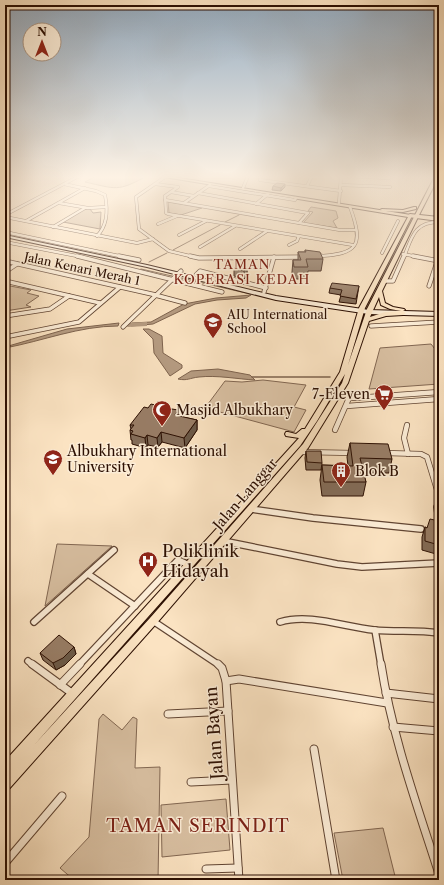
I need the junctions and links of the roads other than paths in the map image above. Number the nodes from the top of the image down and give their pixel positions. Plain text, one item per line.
1 (10, 217) edge
2 (33, 217) edge
3 (69, 217) edge
4 (107, 217) edge
5 (138, 217) edge
6 (174, 217) edge
7 (185, 217) edge
8 (266, 217) edge
9 (304, 217) edge
10 (352, 217) edge
11 (412, 217) junction
12 (439, 218) edge
13 (26, 221) junction
14 (206, 221) junction
15 (398, 221) dead end
16 (299, 223) junction
17 (158, 224) dead end
18 (235, 226) junction
19 (53, 227) junction
20 (356, 230) junction
21 (267, 231) junction
22 (393, 231) junction
23 (401, 232) junction
24 (5, 234) edge
25 (179, 235) dead end
26 (97, 236) junction
27 (299, 236) junction
28 (18, 238) junction
29 (153, 239) junction
30 (5, 242) edge
31 (10, 243) junction
32 (353, 244) junction
33 (289, 245) dead end
34 (5, 246) edge
35 (200, 246) dead end
36 (240, 249) dead end
37 (391, 253) junction
38 (400, 254) junction
39 (313, 256) edge
40 (439, 256) edge
41 (274, 257) junction
42 (307, 257) edge
43 (134, 260) junction
44 (139, 260) dead end
45 (438, 260) edge
46 (5, 261) edge
47 (17, 264) junction
48 (5, 272) edge
49 (180, 272) junction
50 (173, 279) junction
51 (5, 281) edge
52 (384, 281) junction
53 (429, 286) dead end
54 (120, 287) junction
55 (380, 289) junction
56 (265, 290) junction
57 (222, 292) dead end
58 (155, 295) junction
59 (69, 296) junction
60 (185, 302) dead end
61 (100, 303) junction
62 (361, 309) junction
63 (370, 310) junction
64 (439, 310) edge
65 (402, 311) junction
66 (429, 314) junction
67 (439, 314) edge
68 (5, 316) edge
69 (432, 322) junction
70 (439, 322) edge
71 (369, 323) junction
72 (123, 327) dead end
73 (5, 337) edge
74 (439, 392) edge
75 (338, 396) junction
76 (348, 398) junction
77 (439, 399) edge
78 (347, 406) junction
79 (314, 421) junction
80 (407, 425) dead end
81 (335, 430) dead end
82 (288, 434) dead end
83 (301, 452) junction
84 (357, 453) edge
85 (378, 453) edge
86 (408, 454) junction
87 (439, 496) edge
88 (438, 505) edge
89 (251, 509) junction
90 (439, 518) edge
91 (421, 529) dead end
92 (223, 541) junction
93 (114, 550) dead end
94 (439, 564) edge
95 (189, 565) junction
96 (88, 574) junction
97 (135, 606) junction
98 (153, 621) junction
99 (34, 622) dead end
100 (280, 622) dead end
101 (375, 630) junction
102 (439, 633) edge
103 (28, 661) dead end
104 (226, 681) junction
105 (60, 684) junction
106 (386, 692) junction
107 (73, 694) junction
108 (439, 700) edge
109 (387, 703) junction
110 (228, 711) junction
111 (168, 714) dead end
112 (393, 727) junction
113 (439, 731) edge
114 (314, 749) dead end
115 (5, 769) edge
116 (232, 780) junction
117 (191, 782) dead end
118 (5, 785) edge
119 (62, 796) dead end
120 (5, 863) edge
121 (238, 868) junction
122 (206, 869) dead end
123 (439, 874) edge
124 (239, 880) edge
125 (336, 880) edge

1 - 13 street
2 - 13 street
3 - 19 street
4 - 26 street
5 - 29 street
6 - 17 street
7 - 14 street
8 - 16 street
9 - 16 street
10 - 20 street
11 - 12 highway
11 - 23 main road, Jalan Langgar
11 - 38 main road, Jalan Langgar
12 - 38 street
13 - 19 street
14 - 18 street
14 - 25 street
15 - 22 street
16 - 20 street
18 - 21 street
18 - 35 street
19 - 26 street
20 - 32 street
21 - 27 street
21 - 36 street
22 - 23 street
22 - 37 street
23 - 37 main road, Jalan Langgar
24 - 28 main road
24 - 43 main road
26 - 29 street
27 - 32 street
27 - 33 street
28 - 31 street
28 - 49 main road
29 - 41 street
30 - 31 street
31 - 34 street
31 - 50 street
32 - 39 street
37 - 38 main road
37 - 62 main road, Jalan Langgar
38 - 45 street
38 - 52 main road, Jalan Langgar
38 - 52 street
40 - 45 street
41 - 42 street
41 - 56 street
43 - 44 street
43 - 49 main road
45 - 53 street
46 - 47 street, Jalan Kenari Merah 1
47 - 48 street
47 - 54 street, Jalan Kenari Merah 1
49 - 50 street
49 - 56 main road
49 - 62 main road
50 - 57 street
50 - 58 street
51 - 59 street
52 - 55 main road, Jalan Langgar
54 - 58 street, Jalan Kenari Merah 1
54 - 61 street
55 - 63 main road, Jalan Langgar
55 - 65 main road
56 - 62 main road
58 - 60 street, Jalan Kenari Merah 1
58 - 72 street
59 - 61 street
59 - 68 street
61 - 73 street
62 - 63 main road
62 - 79 main road, Jalan Langgar
63 - 65 main road
63 - 71 main road, Jalan Langgar
64 - 65 main road
65 - 66 main road
65 - 71 main road
66 - 67 main road
66 - 69 street
69 - 70 street
69 - 71 street
71 - 75 main road, Jalan Langgar
74 - 76 street
75 - 76 street
75 - 83 main road, Jalan Langgar
76 - 78 street
77 - 78 street
78 - 81 street
79 - 82 main road
79 - 95 main road, Jalan Langgar
80 - 86 street
83 - 84 street
83 - 89 main road, Jalan Langgar
85 - 86 street
86 - 87 street
88 - 90 street
89 - 91 street
89 - 92 main road, Jalan Langgar
92 - 94 street
92 - 98 main road, Jalan Langgar
93 - 96 street
95 - 97 street
95 - 107 main road, Jalan Langgar
96 - 97 street
96 - 99 street
97 - 105 street
98 - 104 street, Jalan Bayan
98 - 118 main road, Jalan Langgar
100 - 101 street
101 - 102 street
101 - 106 street
103 - 105 street
104 - 109 street
104 - 110 street, Jalan Bayan
105 - 107 street
106 - 108 street
106 - 109 street
107 - 115 main road, Jalan Langgar
109 - 112 street
110 - 111 street
110 - 116 street, Jalan Bayan
112 - 113 street
112 - 123 street
114 - 125 street
116 - 117 street
116 - 121 street, Jalan Bayan
119 - 120 street
121 - 122 street
121 - 124 street, Jalan Bayan

